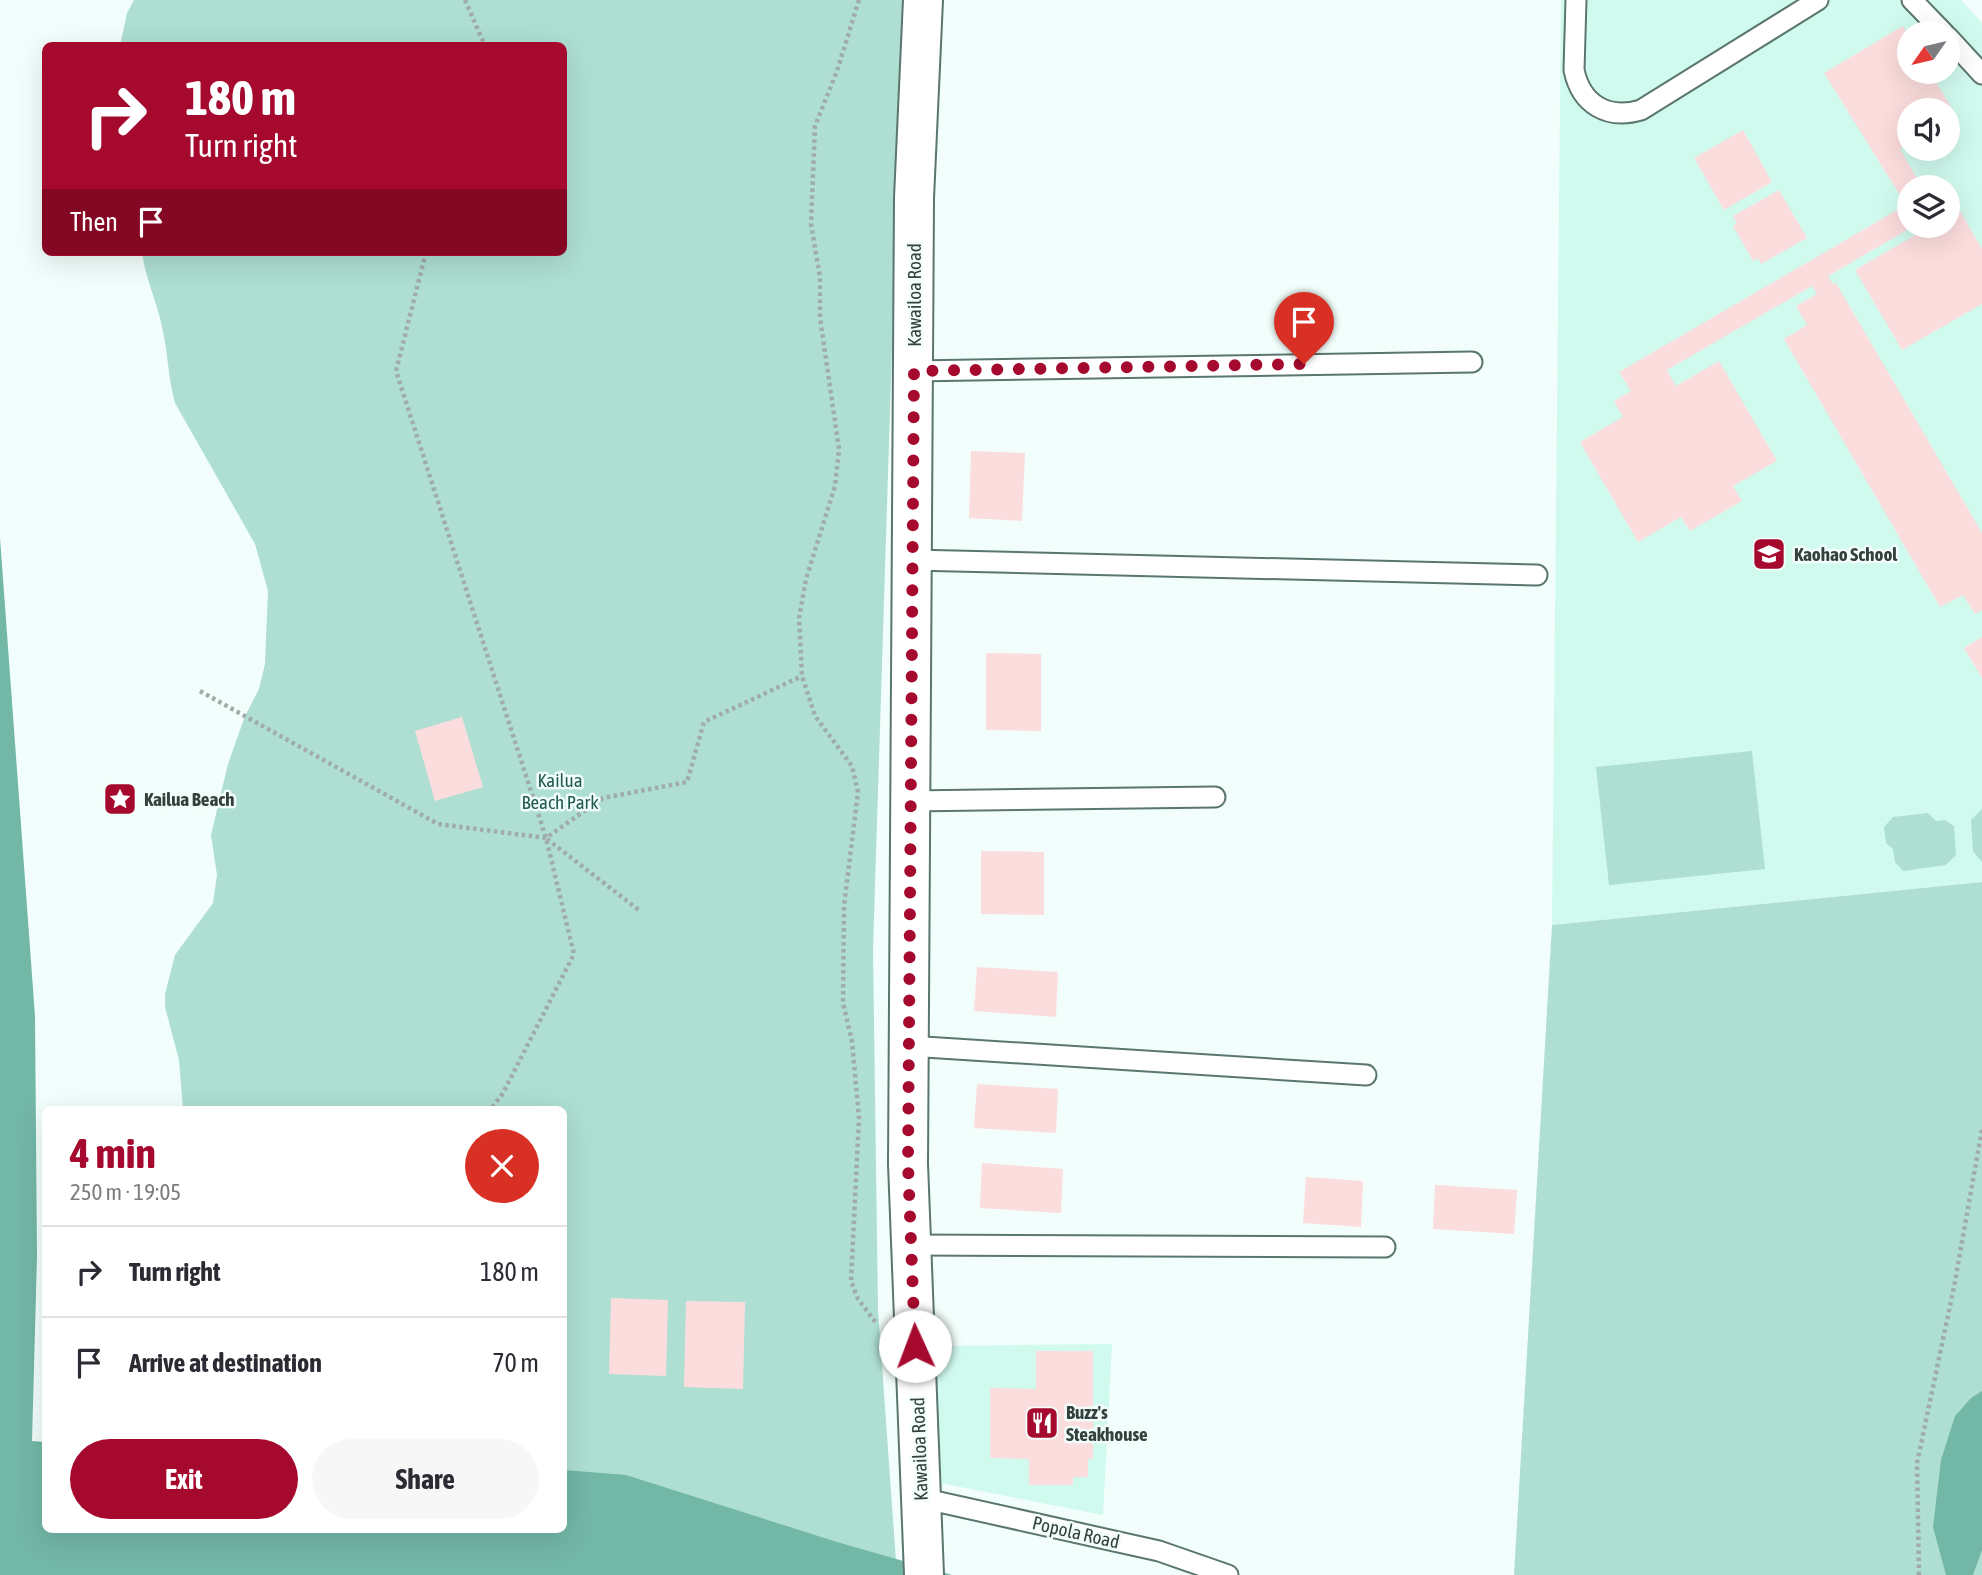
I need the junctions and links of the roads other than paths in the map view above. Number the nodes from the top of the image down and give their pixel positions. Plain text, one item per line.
1 (923, 0) edge
2 (1576, 0) edge
3 (1818, 0) edge
4 (1912, 0) edge
5 (1932, 21) edge
6 (1960, 50) edge
7 (1982, 74) edge
8 (1472, 362) dead end
9 (914, 371) junction
10 (912, 560) junction
11 (1537, 575) dead end
12 (1215, 797) dead end
13 (910, 801) junction
14 (909, 1046) junction
15 (1366, 1075) dead end
16 (910, 1245) junction
17 (1385, 1247) dead end
18 (921, 1498) junction
19 (923, 1565) edge
20 (1228, 1575) edge

1 - 9 street, Kawailoa Road
2 - 3 lane
4 - 5 lane
6 - 7 lane
8 - 9 lane
9 - 10 street, Kawailoa Road
10 - 11 lane
10 - 13 street, Kawailoa Road
12 - 13 lane
13 - 14 street, Kawailoa Road
14 - 15 lane
14 - 16 street, Kawailoa Road
16 - 17 lane
16 - 18 street, Kawailoa Road
18 - 19 street, Kawailoa Road
18 - 20 lane, Popola Road

